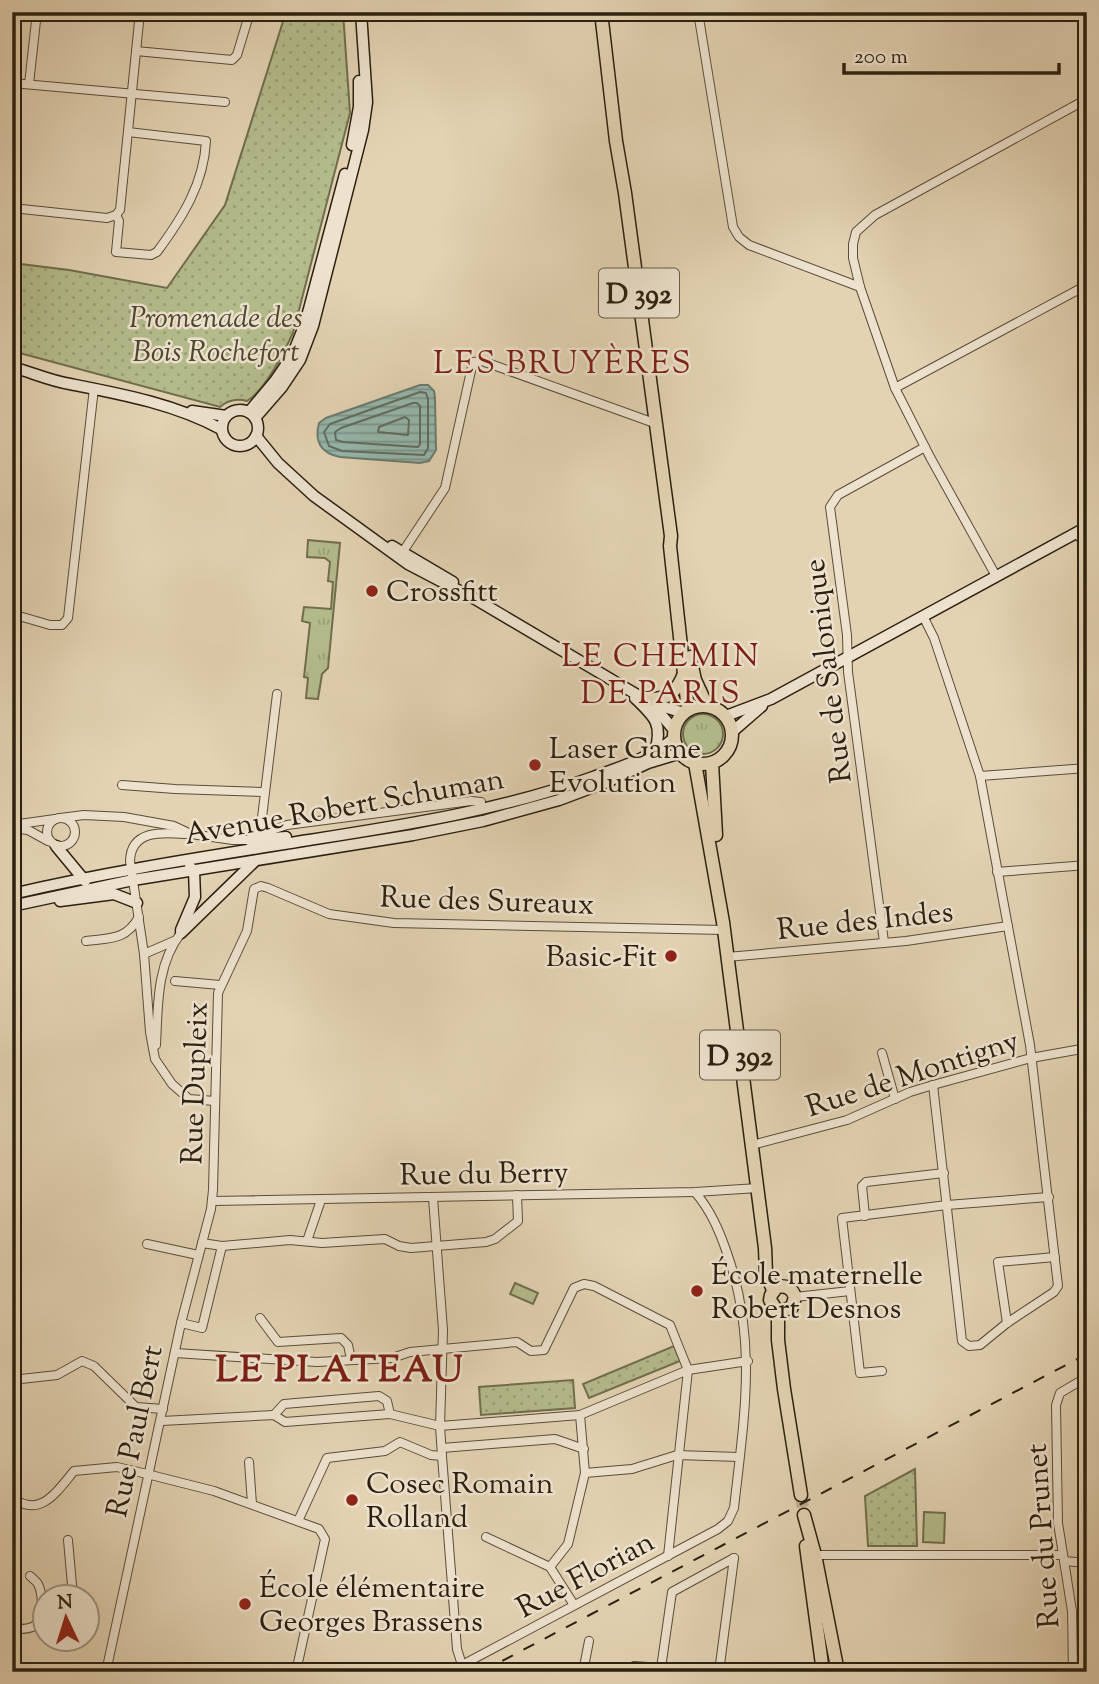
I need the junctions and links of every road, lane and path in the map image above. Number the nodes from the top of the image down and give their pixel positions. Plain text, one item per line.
1 (37, 12) edge
2 (140, 12) edge
3 (250, 12) edge
4 (354, 12) edge
5 (361, 12) edge
6 (601, 12) edge
7 (698, 12) edge
8 (136, 51) junction
9 (12, 83) edge
10 (29, 84) junction
11 (132, 94) junction
12 (1087, 99) edge
13 (225, 103) dead end
14 (128, 132) junction
15 (12, 208) edge
16 (117, 218) junction
17 (1087, 285) edge
18 (860, 287) junction
19 (12, 367) edge
20 (94, 388) junction
21 (895, 388) junction
22 (148, 402) junction
23 (252, 415) junction
24 (226, 416) junction
25 (657, 424) junction
26 (221, 429) junction
27 (252, 440) junction
28 (925, 447) junction
29 (1082, 530) edge
30 (671, 536) junction
31 (1087, 551) edge
32 (401, 555) junction
33 (996, 576) junction
34 (12, 614) edge
35 (923, 616) junction
36 (848, 657) junction
37 (684, 674) junction
38 (622, 687) junction
39 (277, 694) dead end
40 (771, 699) junction
41 (649, 701) junction
42 (707, 706) junction
43 (686, 711) junction
44 (726, 716) junction
45 (732, 732) junction
46 (674, 734) junction
47 (655, 752) junction
48 (681, 753) junction
49 (695, 763) junction
50 (712, 763) junction
51 (1087, 768) edge
52 (980, 776) junction
53 (122, 785) dead end
54 (265, 792) junction
55 (484, 805) junction
56 (57, 819) junction
57 (466, 825) junction
58 (12, 826) edge
59 (376, 829) junction
60 (191, 834) junction
61 (260, 834) junction
62 (249, 840) junction
63 (54, 844) junction
64 (183, 860) junction
65 (254, 861) junction
66 (1087, 865) edge
67 (194, 871) junction
68 (997, 872) junction
69 (132, 874) junction
70 (81, 878) junction
71 (93, 888) junction
72 (254, 889) joint
73 (12, 894) edge
74 (137, 903) junction
75 (12, 907) edge
76 (139, 916) junction
77 (724, 926) junction
78 (1008, 926) junction
79 (177, 937) junction
80 (86, 941) dead end
81 (884, 942) junction
82 (144, 954) junction
83 (727, 957) junction
84 (175, 981) dead end
85 (220, 985) junction
86 (1087, 1048) edge
87 (882, 1053) dead end
88 (1031, 1058) junction
89 (155, 1059) junction
90 (933, 1085) junction
91 (895, 1098) junction
92 (215, 1101) junction
93 (752, 1145) junction
94 (944, 1172) junction
95 (758, 1188) junction
96 (695, 1192) junction
97 (517, 1195) junction
98 (1049, 1197) junction
99 (433, 1198) junction
100 (320, 1200) junction
101 (212, 1201) junction
102 (947, 1205) junction
103 (865, 1216) junction
104 (307, 1241) junction
105 (202, 1243) junction
106 (147, 1244) dead end
107 (435, 1245) junction
108 (222, 1246) junction
109 (198, 1255) junction
110 (1055, 1257) junction
111 (778, 1288) junction
112 (850, 1290) junction
113 (795, 1297) junction
114 (782, 1310) junction
115 (260, 1318) dead end
116 (181, 1322) junction
117 (1007, 1323) junction
118 (442, 1349) junction
119 (175, 1353) junction
120 (351, 1359) junction
121 (748, 1361) junction
122 (688, 1370) junction
123 (882, 1371) dead end
124 (1087, 1377) edge
125 (12, 1380) edge
126 (163, 1409) junction
127 (390, 1414) junction
128 (274, 1415) junction
129 (580, 1415) junction
130 (162, 1421) junction
131 (440, 1426) junction
132 (584, 1449) junction
133 (442, 1452) junction
134 (677, 1455) junction
135 (739, 1457) junction
136 (249, 1462) dead end
137 (585, 1473) junction
138 (148, 1474) junction
139 (801, 1495) tunnel mouth
140 (12, 1497) edge
141 (252, 1504) junction
142 (298, 1521) junction
143 (486, 1536) dead end
144 (68, 1540) dead end
145 (815, 1555) junction
146 (668, 1556) junction
147 (1064, 1558) junction
148 (1087, 1563) edge
149 (550, 1567) junction
150 (30, 1576) dead end
151 (37, 1582) edge
152 (72, 1582) edge
153 (574, 1605) junction
154 (32, 1627) edge
155 (12, 1629) edge
156 (589, 1641) dead end
157 (462, 1665) junction
158 (635, 1666) dead end
159 (106, 1672) edge
160 (296, 1672) edge
161 (449, 1672) edge
162 (583, 1672) edge
163 (719, 1672) edge
164 (823, 1672) edge
165 (838, 1672) edge
166 (1073, 1672) edge

1 - 10 street
2 - 8 street
3 - 8 street
4 - 23 main road
5 - 23 main road
6 - 25 main road, D 392
7 - 18 street
8 - 11 street
9 - 10 street
10 - 11 street
11 - 13 street
11 - 14 street
12 - 18 street
14 - 16 street
14 - 16 street
15 - 16 street
17 - 21 street
18 - 21 street
19 - 20 main road
20 - 22 main road
20 - 34 street
21 - 28 street
22 - 24 main road
22 - 26 main road
23 - 24 main road
23 - 27 main road
24 - 26 main road
25 - 30 main road, D 392
25 - 32 street
26 - 27 main road
27 - 32 main road
28 - 33 street
28 - 36 street, Rue de Salonique
29 - 31 street
29 - 33 main road
30 - 37 main road, D 392
30 - 42 main road, D 392
32 - 38 main road
33 - 35 main road
35 - 36 main road
35 - 52 street
36 - 40 main road
36 - 81 street, Rue de Salonique
37 - 41 main road
37 - 43 main road, D 392
38 - 41 main road
38 - 47 main road
39 - 54 street
40 - 44 main road
40 - 45 main road
41 - 43 main road
41 - 46 main road
42 - 43 main road
42 - 44 main road
43 - 46 main road
44 - 45 main road
45 - 50 main road
46 - 47 main road, Avenue Robert Schuman
46 - 48 main road
47 - 55 main road, Avenue Robert Schuman
48 - 49 main road
48 - 57 main road, Avenue Robert Schuman
49 - 50 main road
49 - 77 main road, D 392
50 - 77 main road, D 392
51 - 52 street
52 - 68 street
53 - 54 street
54 - 61 street
55 - 57 main road
55 - 59 main road, Avenue Robert Schuman
55 - 61 street
56 - 58 street
56 - 60 street
56 - 63 street
56 - 63 street
57 - 65 main road, Avenue Robert Schuman
58 - 63 street
59 - 62 main road
59 - 64 main road, Avenue Robert Schuman
60 - 62 street
60 - 69 street
61 - 62 street
63 - 70 main road
64 - 67 main road
64 - 69 main road, Avenue Robert Schuman
65 - 67 main road, Avenue Robert Schuman
65 - 79 main road
66 - 68 street
67 - 69 main road, Avenue Robert Schuman
67 - 79 main road
68 - 78 street
69 - 70 main road, Avenue Robert Schuman
69 - 71 main road, Avenue Robert Schuman
69 - 74 street
70 - 71 main road
70 - 73 main road, Avenue Robert Schuman
71 - 75 main road, Avenue Robert Schuman
72 - 77 street, Rue des Sureaux
72 - 85 street, Rue Dupleix
74 - 75 main road
74 - 76 street
76 - 80 street
76 - 82 street
77 - 83 main road, D 392
78 - 81 street, Rue des Indes
78 - 88 street
79 - 82 street
79 - 89 street
81 - 83 street, Rue des Indes
82 - 89 street
83 - 93 main road, D 392
84 - 85 street
85 - 92 street, Rue Dupleix
86 - 88 street, Rue de Montigny
87 - 91 street
88 - 90 street, Rue de Montigny
88 - 98 street
89 - 92 street
90 - 91 street, Rue de Montigny
90 - 94 street
91 - 93 street, Rue de Montigny
92 - 101 street, Rue Dupleix
93 - 95 main road, D 392
94 - 102 street
94 - 103 street
95 - 96 street, Rue du Berry
95 - 111 main road, D 392
96 - 97 street, Rue du Berry
96 - 121 street
97 - 99 street, Rue du Berry
97 - 107 street
98 - 102 street
98 - 110 street
99 - 100 street, Rue du Berry
99 - 107 street
100 - 101 street, Rue du Berry
100 - 104 street
101 - 105 street, Rue Paul Bert
102 - 103 street
102 - 117 street
103 - 112 street
104 - 107 street
104 - 108 street
105 - 108 street
105 - 109 street, Rue Paul Bert
106 - 109 street
107 - 118 street
108 - 116 street
109 - 116 street, Rue Paul Bert
110 - 117 street
110 - 117 street
111 - 113 main road
111 - 114 main road
112 - 113 street
112 - 123 street
113 - 114 main road
114 - 139 main road
115 - 120 street
116 - 119 street, Rue Paul Bert
118 - 120 street
118 - 122 street
118 - 131 street
119 - 120 street
119 - 126 street, Rue Paul Bert
121 - 122 street
121 - 135 street
122 - 129 street
122 - 134 street
124 - 147 street, Rue du Prunet
125 - 126 street
126 - 130 street, Rue Paul Bert
127 - 128 street
127 - 128 street
127 - 131 street
128 - 130 street
129 - 131 street
129 - 132 street
130 - 138 street, Rue Paul Bert
131 - 133 street
132 - 133 street
132 - 137 street
133 - 142 street
133 - 157 street
134 - 135 street
134 - 137 street
134 - 146 street
135 - 146 street, Rue Florian
136 - 141 street
137 - 149 street
138 - 140 street
138 - 141 street
138 - 159 street, Rue Paul Bert
141 - 142 street
142 - 160 street
143 - 149 street
144 - 152 street
145 - 147 street
145 - 164 main road
145 - 165 main road
146 - 153 street, Rue Florian
147 - 148 street
147 - 166 street, Rue du Prunet
149 - 153 street
150 - 151 street
153 - 157 street, Rue Florian
154 - 155 street
156 - 162 street
157 - 161 street, Rue Florian
158 - 163 street

